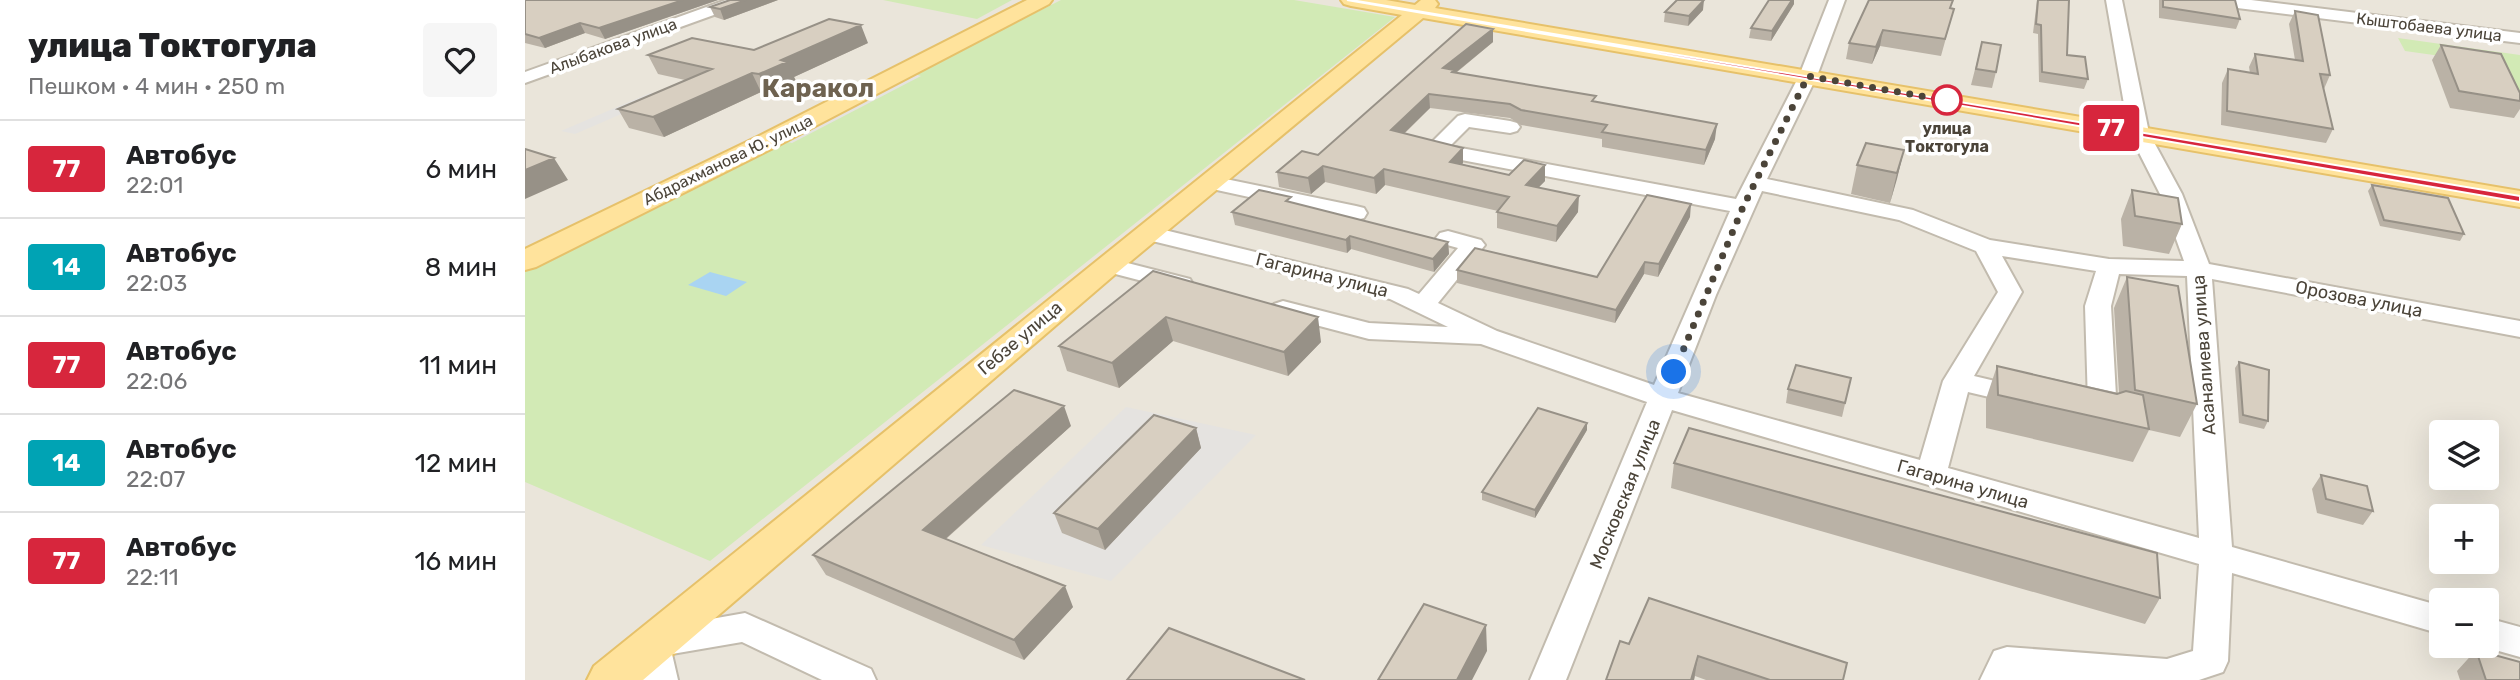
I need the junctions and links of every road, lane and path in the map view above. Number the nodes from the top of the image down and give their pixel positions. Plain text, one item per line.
1 (741, 0) edge
2 (1041, 0) edge
3 (1351, 0) edge
4 (1837, 0) edge
5 (2114, 0) edge
6 (2214, 0) edge
7 (1426, 6) edge
8 (2520, 38) edge
9 (539, 64) edge
10 (1808, 76) junction
11 (525, 78) edge
12 (1510, 127) dead end
13 (2139, 133) junction
14 (1211, 182) junction
15 (1754, 183) junction
16 (2520, 199) edge
17 (1743, 207) junction
18 (1356, 213) dead end
19 (1148, 233) junction
20 (1448, 238) dead end
21 (1985, 246) junction
22 (525, 261) edge
23 (1108, 265) junction
24 (2109, 266) junction
25 (2199, 269) junction
26 (1199, 288) edge
27 (1264, 304) edge
28 (1422, 306) junction
29 (2520, 329) edge
30 (1488, 337) junction
31 (1957, 381) junction
32 (1664, 398) junction
33 (1931, 474) junction
34 (2216, 557) junction
35 (2429, 617) edge
36 (2499, 636) edge
37 (2520, 642) edge
38 (651, 643) junction
39 (610, 680) edge
40 (660, 680) edge
41 (857, 680) edge
42 (1548, 680) edge
43 (1998, 680) edge

1 - 9 street, Алыбакова улица
2 - 22 main road, Абдрахманова Ю. улица
3 - 7 main road
4 - 10 street, Московская улица
5 - 13 street, Асаналиева улица
6 - 8 street, Кыштобаева улица
7 - 10 main road
7 - 14 main road, Гебзе улица
9 - 11 street, Алыбакова улица
10 - 13 main road
10 - 15 street, Московская улица
12 - 17 street
13 - 16 main road
13 - 25 street, Асаналиева улица
14 - 18 street
14 - 19 main road, Гебзе улица
15 - 17 street, Московская улица
15 - 21 street, Орозова улица
17 - 32 street, Московская улица
19 - 23 main road, Гебзе улица
19 - 28 street, Гагарина улица
20 - 28 street
21 - 24 street, Орозова улица
21 - 31 street
23 - 26 street
23 - 38 main road, Гебзе улица
24 - 25 street, Орозова улица
24 - 31 street
25 - 29 street, Орозова улица
25 - 34 street, Асаналиева улица
27 - 30 street, Гагарина улица
28 - 30 street, Гагарина улица
30 - 32 street, Гагарина улица
31 - 33 street
32 - 33 street, Гагарина улица
32 - 42 street, Московская улица
33 - 34 street, Гагарина улица
34 - 35 street, Гагарина улица
34 - 43 street, Асаналиева улица
36 - 37 street
38 - 39 main road, Гебзе улица
38 - 40 street
38 - 41 street

